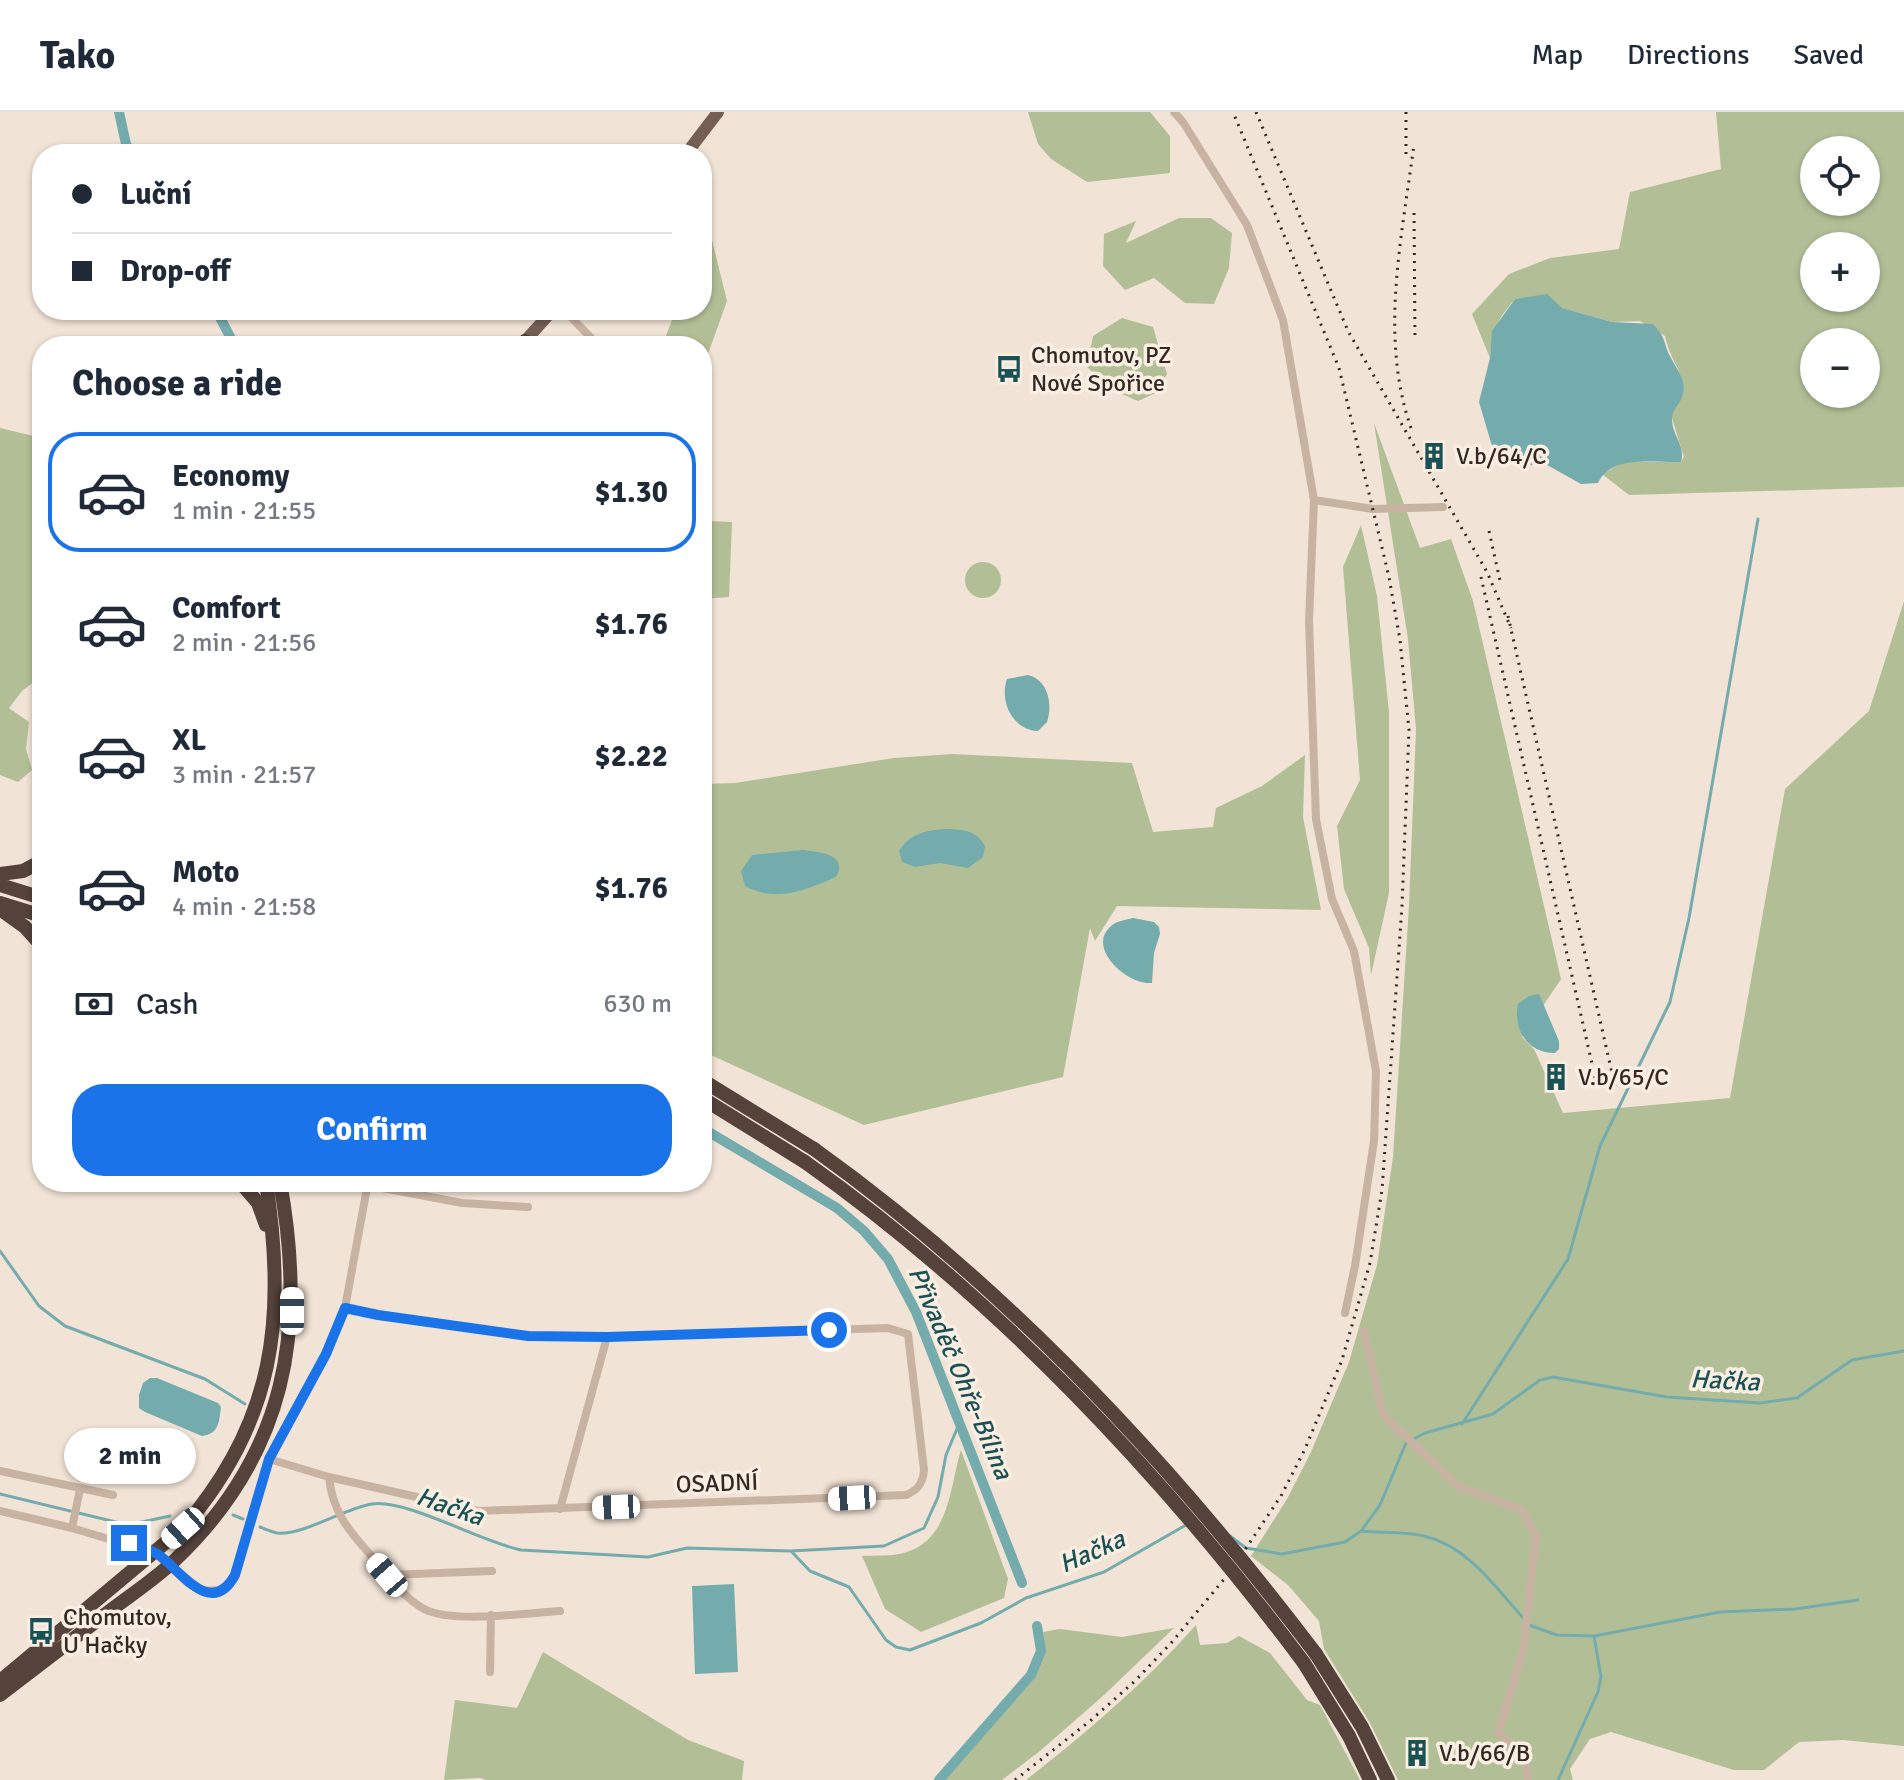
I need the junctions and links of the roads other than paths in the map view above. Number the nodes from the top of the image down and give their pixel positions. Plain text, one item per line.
1 (718, 112) edge
2 (1174, 112) edge
3 (694, 144) edge
4 (544, 320) edge
5 (574, 320) edge
6 (529, 336) edge
7 (589, 336) edge
8 (1314, 500) junction
9 (1443, 507) dead end
10 (32, 866) edge
11 (0, 874) edge
12 (0, 885) edge
13 (32, 895) edge
14 (0, 903) edge
15 (0, 909) edge
16 (32, 913) edge
17 (32, 935) edge
18 (712, 1086) edge
19 (712, 1104) edge
20 (249, 1192) edge
21 (267, 1192) edge
22 (284, 1192) edge
23 (367, 1192) edge
24 (408, 1192) edge
25 (528, 1207) dead end
26 (274, 1254) junction
27 (345, 1308) junction
28 (1345, 1313) dead end
29 (1364, 1331) dead end
30 (607, 1337) junction
31 (269, 1459) junction
32 (0, 1471) edge
33 (329, 1477) junction
34 (80, 1492) junction
35 (113, 1495) dead end
36 (560, 1509) junction
37 (0, 1511) edge
38 (72, 1528) junction
39 (155, 1553) junction
40 (170, 1564) junction
41 (492, 1571) dead end
42 (387, 1575) junction
43 (560, 1611) dead end
44 (491, 1615) junction
45 (490, 1672) dead end
46 (0, 1681) edge
47 (0, 1695) edge
48 (1370, 1780) edge
49 (1388, 1780) edge
50 (1528, 1780) edge

1 - 3 main road
2 - 8 street
4 - 6 main road
5 - 7 street
8 - 9 street
8 - 28 street
10 - 11 highway
12 - 13 highway
14 - 16 highway
15 - 17 highway
18 - 49 highway, bridge
19 - 48 highway, bridge
20 - 26 highway
21 - 26 highway
22 - 40 highway
23 - 27 street
24 - 25 street
26 - 39 highway
27 - 30 street
27 - 31 street
29 - 50 street
30 - 36 street
30 - 36 street, OSADNÍ
31 - 33 street, OSADNÍ
31 - 40 street
32 - 34 street
33 - 36 street, OSADNÍ
33 - 42 street
34 - 35 street
34 - 38 street
37 - 38 street
38 - 39 street
39 - 40 street
39 - 46 highway
40 - 47 highway
41 - 42 street
42 - 44 street
43 - 44 street
44 - 45 street

